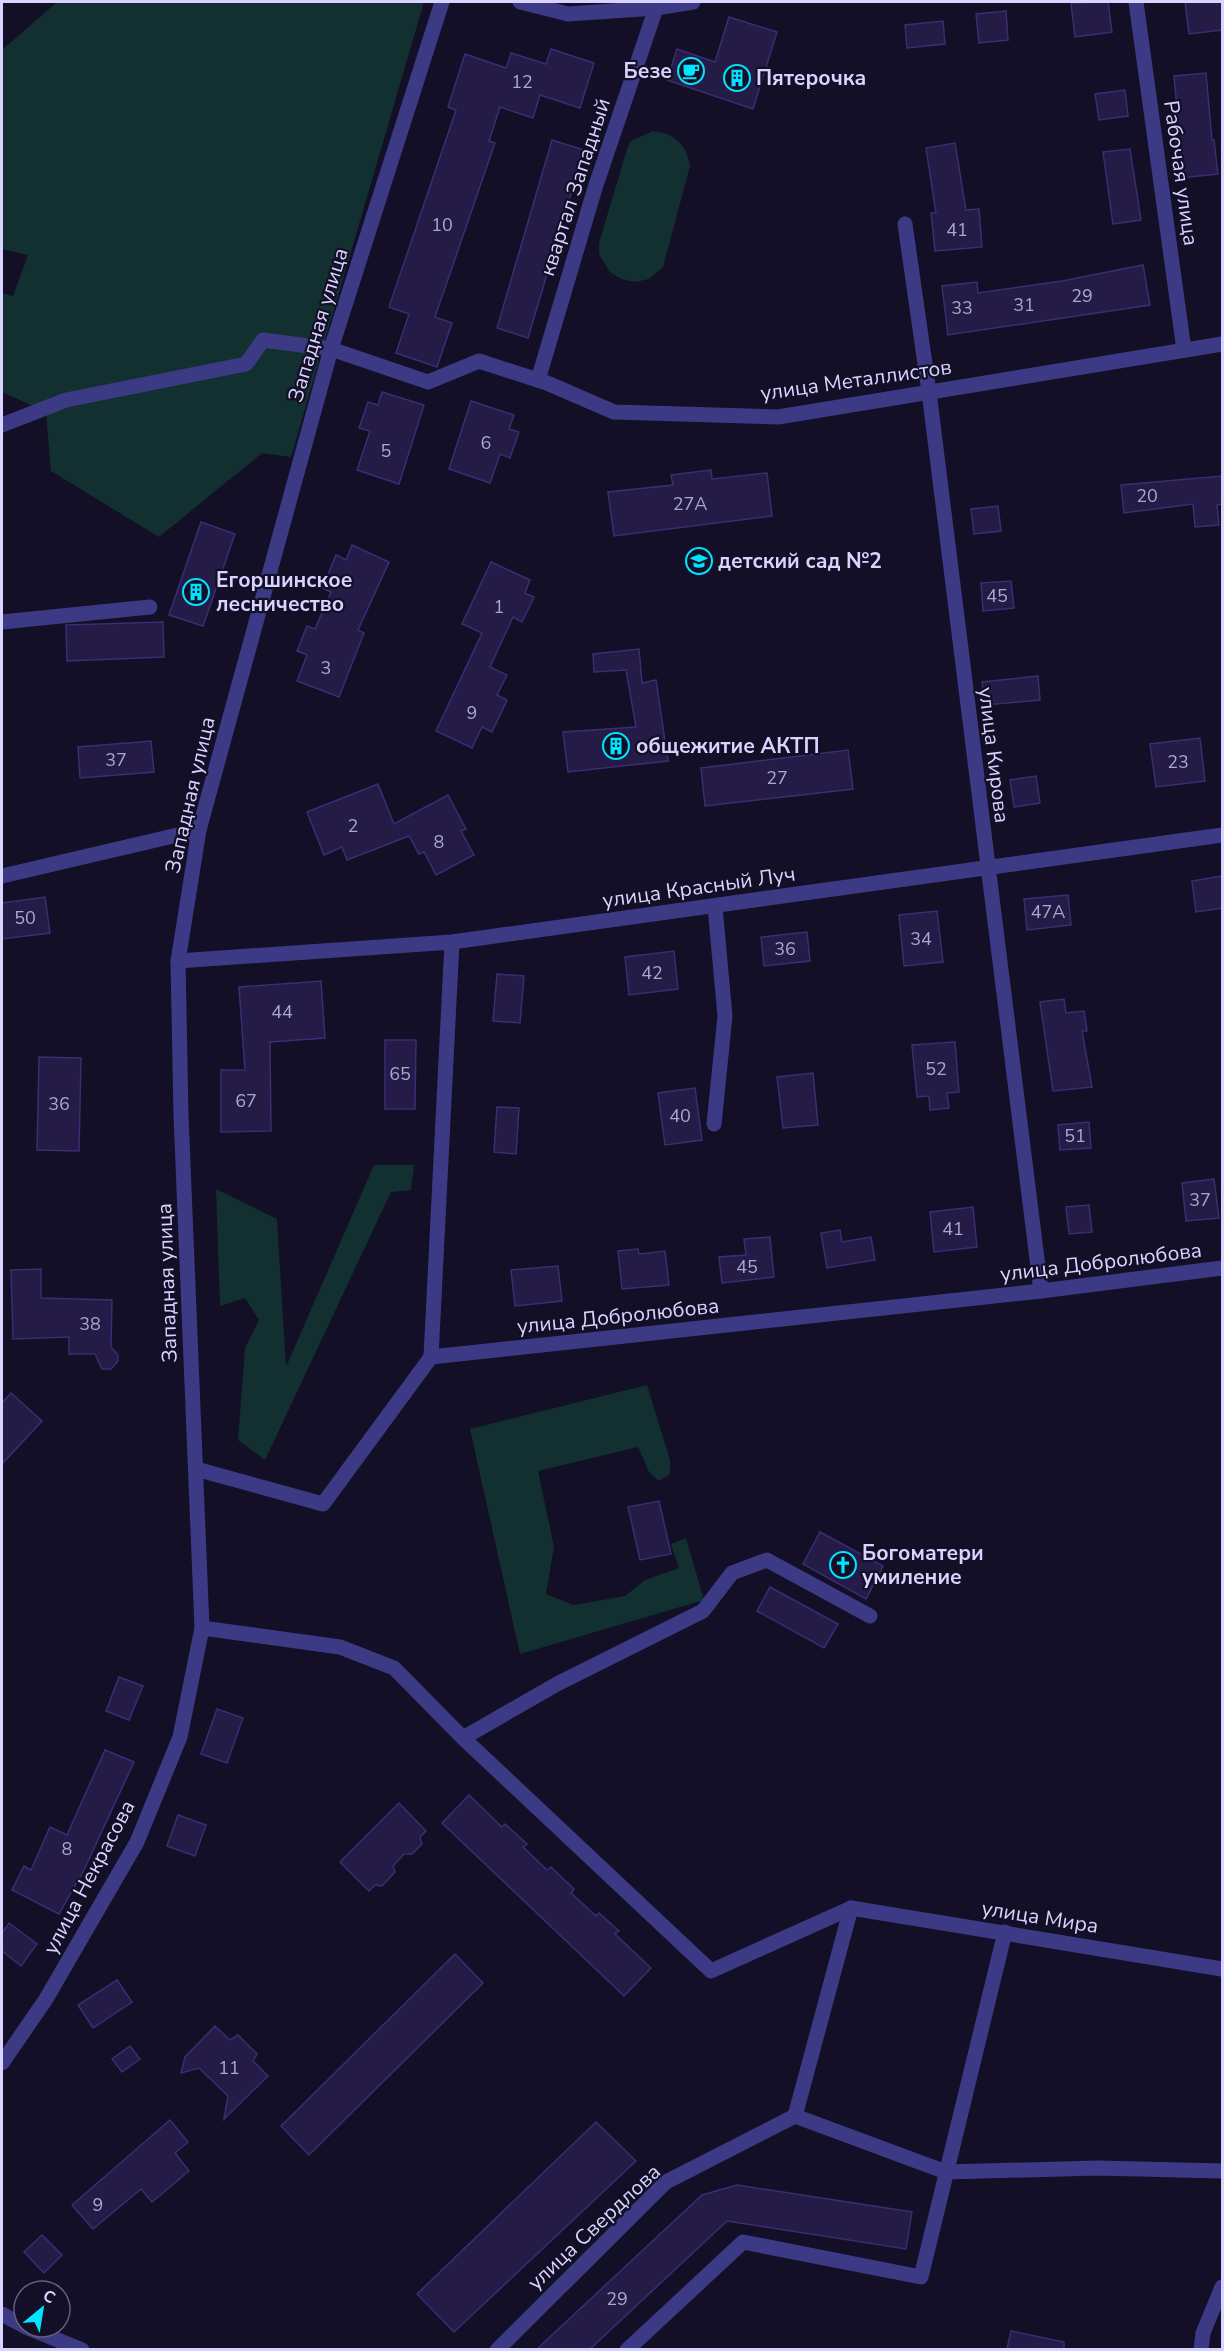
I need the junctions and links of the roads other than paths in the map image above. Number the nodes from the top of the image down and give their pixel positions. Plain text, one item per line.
1 (442, 2) edge
2 (520, 2) edge
3 (693, 2) edge
4 (1136, 2) edge
5 (656, 8) junction
6 (905, 224) dead end
7 (1222, 344) edge
8 (331, 349) junction
9 (1184, 350) junction
10 (538, 380) junction
11 (928, 392) junction
12 (2, 425) edge
13 (150, 607) dead end
14 (2, 622) edge
15 (199, 830) junction
16 (1222, 835) edge
17 (987, 868) junction
18 (2, 876) edge
19 (715, 907) junction
20 (452, 942) junction
21 (178, 961) junction
22 (714, 1124) dead end
23 (1222, 1268) edge
24 (1041, 1291) junction
25 (431, 1357) junction
26 (196, 1469) junction
27 (870, 1616) dead end
28 (202, 1628) junction
29 (464, 1737) junction
30 (851, 1908) junction
31 (1005, 1932) junction
32 (1222, 1969) edge
33 (2, 2063) edge
34 (795, 2116) junction
35 (1222, 2171) edge
36 (946, 2172) junction
37 (1222, 2287) edge
38 (57, 2339) edge
39 (82, 2349) edge
40 (497, 2349) edge
41 (627, 2349) edge
42 (1200, 2349) edge

1 - 8 street, Западная улица
2 - 5 street
3 - 5 street
4 - 9 street, Рабочая улица
5 - 10 street, квартал Западный
6 - 11 street, улица Кирова
7 - 9 street, улица Металлистов
8 - 10 street, улица Металлистов
8 - 12 street, улица Металлистов
8 - 15 street, Западная улица
9 - 11 street, улица Металлистов
10 - 11 street, улица Металлистов
11 - 17 street, улица Кирова
13 - 14 street
15 - 18 street
15 - 21 street, Западная улица
16 - 17 street, улица Красный Луч
17 - 19 street, улица Красный Луч
17 - 24 street, улица Кирова
19 - 20 street, улица Красный Луч
19 - 22 street
20 - 21 street, улица Красный Луч
20 - 25 street
21 - 26 street, Западная улица
23 - 24 street, улица Добролюбова
24 - 25 street, улица Добролюбова
25 - 26 street
26 - 28 street, Западная улица
27 - 29 street
28 - 29 street
28 - 33 street, улица Некрасова
29 - 30 street
30 - 31 street, улица Мира
30 - 34 street
31 - 32 street, улица Мира
31 - 36 street
34 - 36 street
34 - 40 street, улица Свердлова
35 - 36 street
36 - 41 street
37 - 42 street
38 - 39 street

